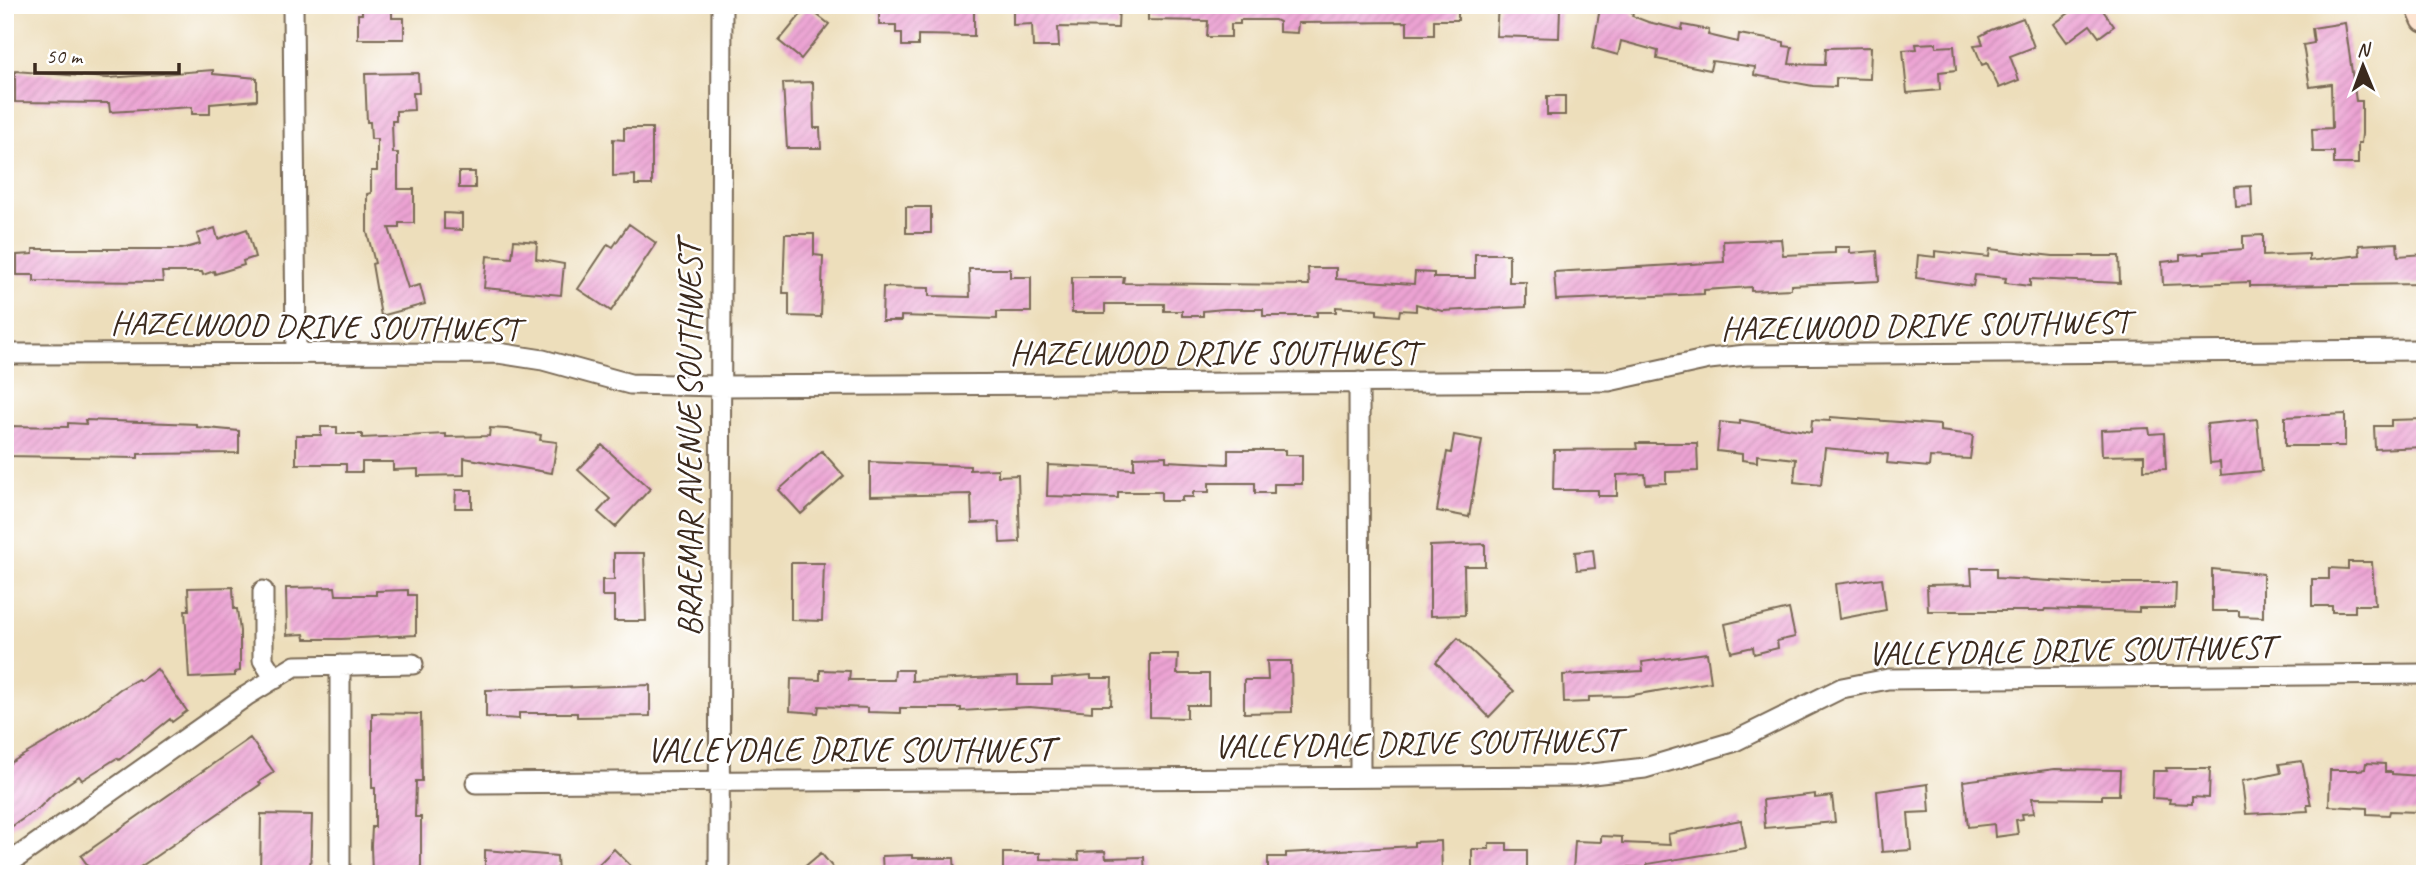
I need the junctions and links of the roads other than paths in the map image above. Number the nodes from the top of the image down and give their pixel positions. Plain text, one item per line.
1 (293, 5) edge
2 (722, 5) edge
3 (2419, 5) edge
4 (2425, 19) edge
5 (2425, 350) edge
6 (296, 353) junction
7 (5, 354) edge
8 (1359, 382) junction
9 (719, 386) junction
10 (263, 591) dead end
11 (413, 664) dead end
12 (340, 665) junction
13 (2425, 674) edge
14 (275, 679) junction
15 (1360, 777) junction
16 (720, 781) junction
17 (476, 783) dead end
18 (5, 866) edge
19 (340, 874) edge
20 (719, 874) edge

1 - 6 street
2 - 9 street, BRAEMAR AVENUE SOUTHWEST
3 - 4 street
5 - 8 street, HAZELWOOD DRIVE SOUTHWEST
6 - 7 street, HAZELWOOD DRIVE SOUTHWEST
6 - 9 street, HAZELWOOD DRIVE SOUTHWEST
8 - 9 street, HAZELWOOD DRIVE SOUTHWEST
8 - 15 street
9 - 16 street, BRAEMAR AVENUE SOUTHWEST
10 - 14 street
11 - 12 street
12 - 14 street
12 - 19 street
13 - 15 street, VALLEYDALE DRIVE SOUTHWEST
14 - 18 street
15 - 16 street, VALLEYDALE DRIVE SOUTHWEST
16 - 17 street, VALLEYDALE DRIVE SOUTHWEST
16 - 20 street, BRAEMAR AVENUE SOUTHWEST

